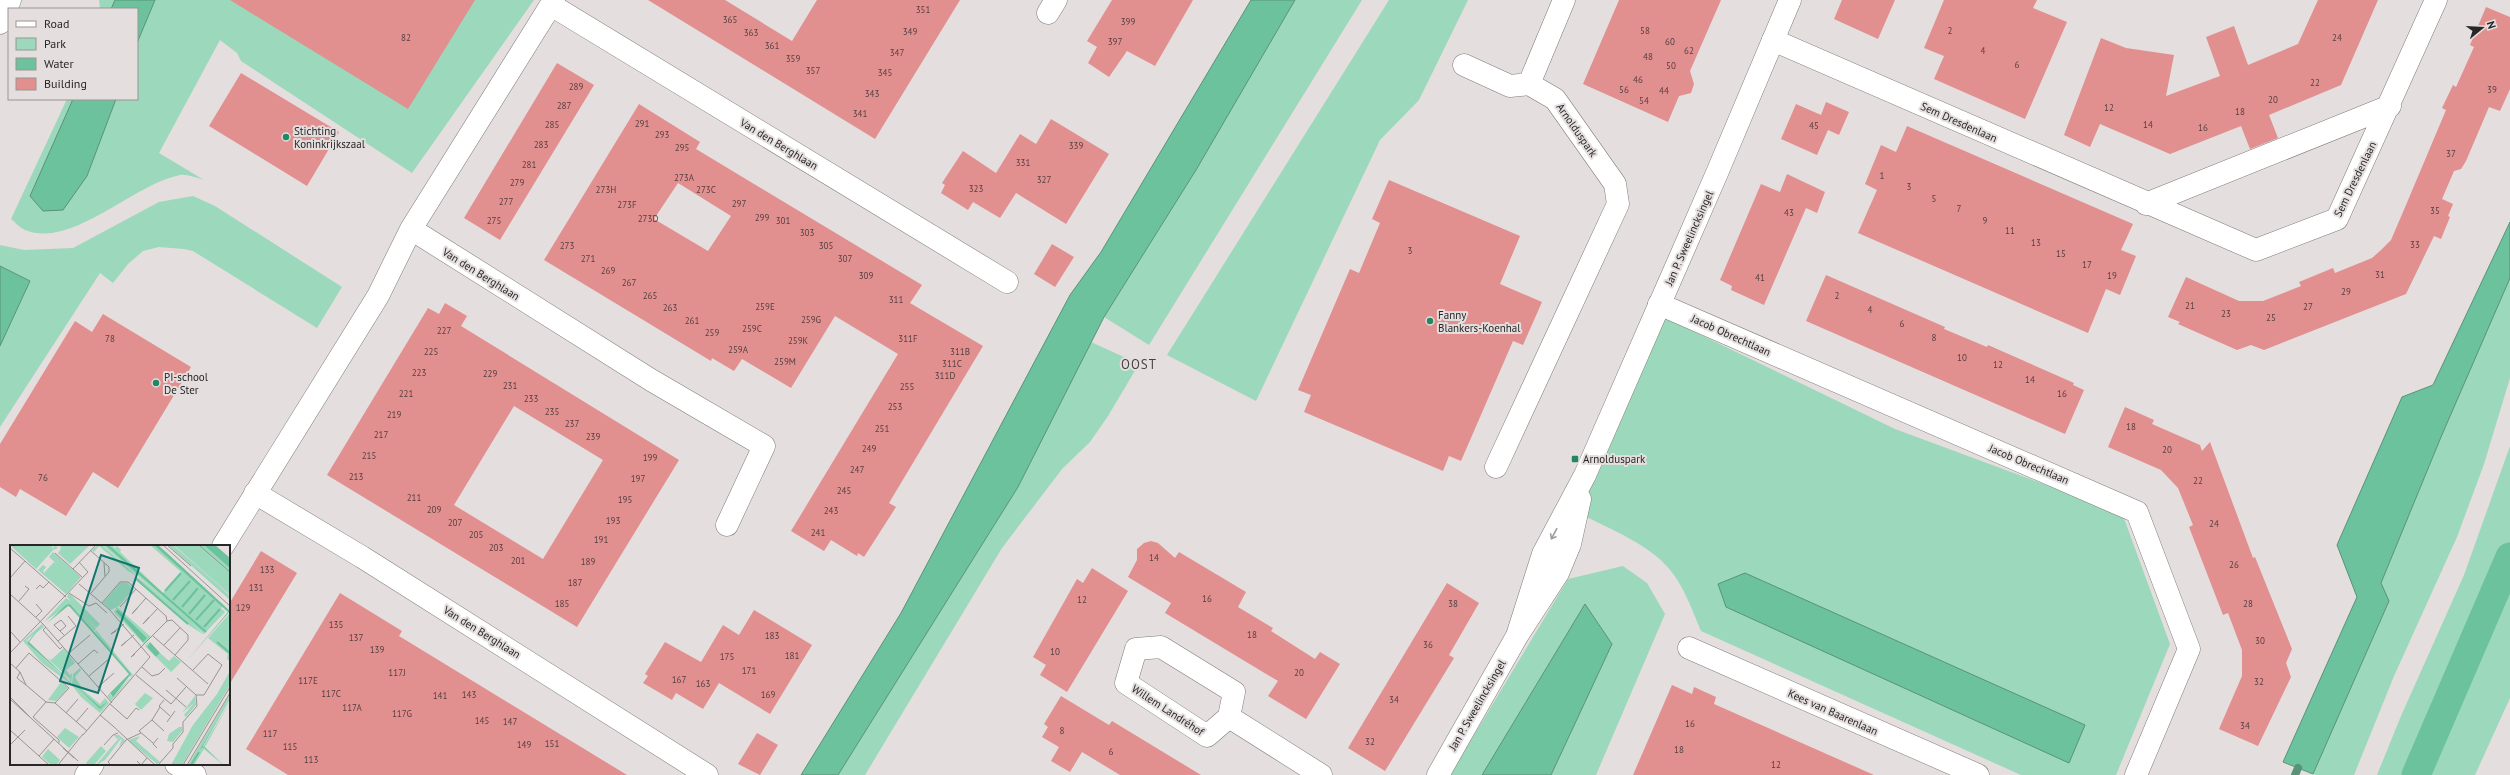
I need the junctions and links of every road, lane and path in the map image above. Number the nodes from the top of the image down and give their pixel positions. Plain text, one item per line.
1 (10, 0) edge
2 (1564, 0) edge
3 (1790, 0) edge
4 (2436, 0) edge
5 (553, 2) edge
6 (0, 23) edge
7 (1773, 40) junction
8 (1464, 65) dead end
9 (1529, 84) junction
10 (2390, 106) junction
11 (2146, 204) junction
12 (411, 229) junction
13 (1007, 282) dead end
14 (1659, 304) junction
15 (1496, 468) dead end
16 (255, 493) junction
17 (726, 525) dead end
18 (224, 545) edge
19 (1689, 648) dead end
20 (1229, 717) junction
21 (92, 765) edge
22 (178, 765) edge
23 (707, 774) edge
24 (86, 775) edge
25 (195, 775) edge
26 (1322, 775) edge
27 (1438, 775) edge
28 (1978, 775) edge
29 (2136, 775) edge

1 - 6 street
2 - 9 street
3 - 7 street, Jan P. Sweelincksingel
4 - 10 street, Sem Dresdenlaan
5 - 12 street, Van den Berghlaan
5 - 13 street, Van den Berghlaan
7 - 11 street, Sem Dresdenlaan
7 - 14 street, Jan P. Sweelincksingel
8 - 9 street
9 - 15 street, Arnolduspark
10 - 11 street
10 - 11 street, Sem Dresdenlaan
12 - 16 street, Van den Berghlaan
12 - 17 street, Van den Berghlaan
14 - 27 street, Jan P. Sweelincksingel
14 - 29 street, Jacob Obrechtlaan
16 - 18 street, Van den Berghlaan
16 - 23 street, Van den Berghlaan
19 - 28 street, Kees van Baarenlaan
20 - 20 street, Willem Landréhof
20 - 26 street
21 - 24 street
22 - 25 street

